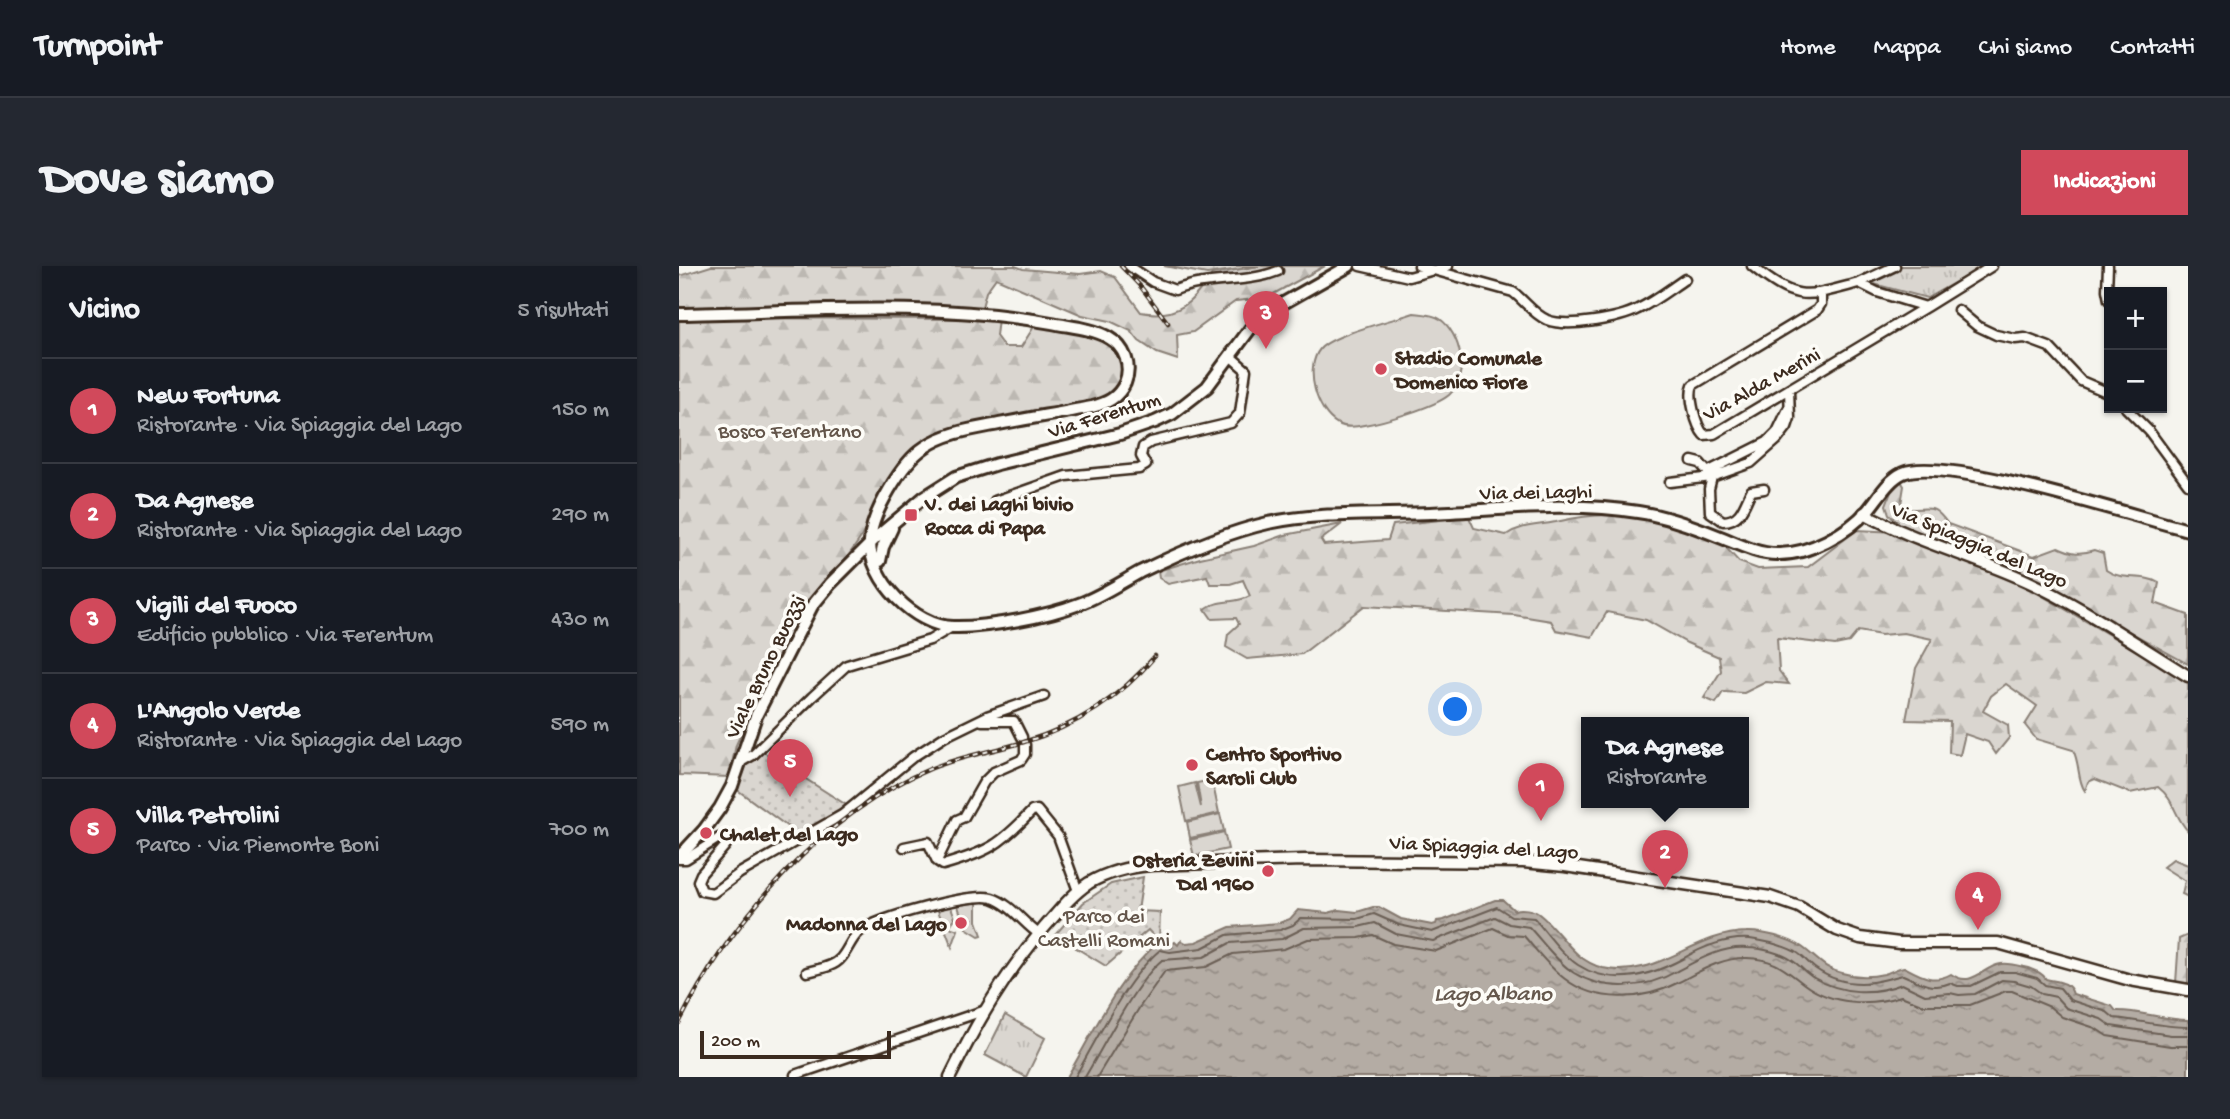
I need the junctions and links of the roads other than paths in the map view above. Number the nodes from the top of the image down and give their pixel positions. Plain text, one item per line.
1 (1129, 266) edge
2 (1349, 266) edge
3 (1360, 266) edge
4 (1419, 266) edge
5 (1448, 266) edge
6 (1752, 266) edge
7 (1895, 266) edge
8 (1992, 266) edge
9 (2108, 266) edge
10 (1882, 269) edge
11 (1435, 270) junction
12 (1278, 271) dead end
13 (1685, 279) dead end
14 (1859, 283) junction
15 (2106, 287) edge
16 (1821, 293) junction
17 (1926, 307) junction
18 (1958, 310) dead end
19 (679, 314) edge
20 (1230, 356) junction
21 (1789, 390) junction
22 (2104, 391) edge
23 (2131, 413) edge
24 (1692, 461) dead end
25 (1712, 474) junction
26 (895, 482) junction
27 (1671, 482) dead end
28 (2188, 484) edge
29 (1764, 489) dead end
30 (995, 501) dead end
31 (888, 505) junction
32 (906, 512) junction
33 (1864, 513) junction
34 (874, 522) junction
35 (895, 522) junction
36 (2188, 530) edge
37 (879, 535) junction
38 (870, 543) junction
39 (847, 568) junction
40 (881, 570) junction
41 (952, 627) junction
42 (2188, 676) edge
43 (1044, 696) dead end
44 (975, 721) junction
45 (739, 763) junction
46 (904, 847) dead end
47 (679, 858) edge
48 (937, 861) junction
49 (1078, 891) junction
50 (1039, 934) junction
51 (807, 972) dead end
52 (2188, 989) edge
53 (983, 1011) junction
54 (795, 1075) edge
55 (950, 1077) edge

1 - 12 street
2 - 20 main road, Via Ferentum
3 - 11 street
4 - 11 street
5 - 11 street
6 - 16 street
7 - 10 street
8 - 17 street, Via Alda Merini
9 - 15 street
10 - 14 street
11 - 13 street
14 - 16 street
14 - 17 street
16 - 21 street, Via Alda Merini
17 - 21 street, Via Alda Merini
18 - 22 street
19 - 26 main road, Via dei Laghi
20 - 30 street
20 - 32 main road, Via Ferentum
21 - 25 street
23 - 28 street
24 - 25 street
25 - 27 street
25 - 29 street
26 - 31 main road, Via dei Laghi
26 - 34 main road, Via dei Laghi
31 - 32 main road
31 - 37 main road, Via dei Laghi
32 - 35 main road, Via Ferentum
33 - 36 main road, Via dei Laghi
33 - 41 main road, Via dei Laghi
33 - 42 street, Via Spiaggia del Lago
34 - 38 main road, Via dei Laghi
34 - 39 main road
35 - 37 main road, Via Ferentum
35 - 40 main road
37 - 38 main road, Via Ferentum
37 - 40 main road, Via dei Laghi
38 - 39 main road, Via Ferentum
38 - 40 main road, Via dei Laghi
39 - 40 main road
39 - 45 main road, Viale Bruno Buozzi
40 - 41 main road, Via dei Laghi
41 - 45 street
43 - 44 street
44 - 47 street
44 - 48 street
45 - 47 main road, Viale Bruno Buozzi
46 - 48 street
48 - 49 street
49 - 50 street, Via Spiaggia del Lago
49 - 52 street, Via Spiaggia del Lago
50 - 51 street
50 - 53 street, Via Spiaggia del Lago
53 - 54 street
53 - 55 street, Via Spiaggia del Lago

